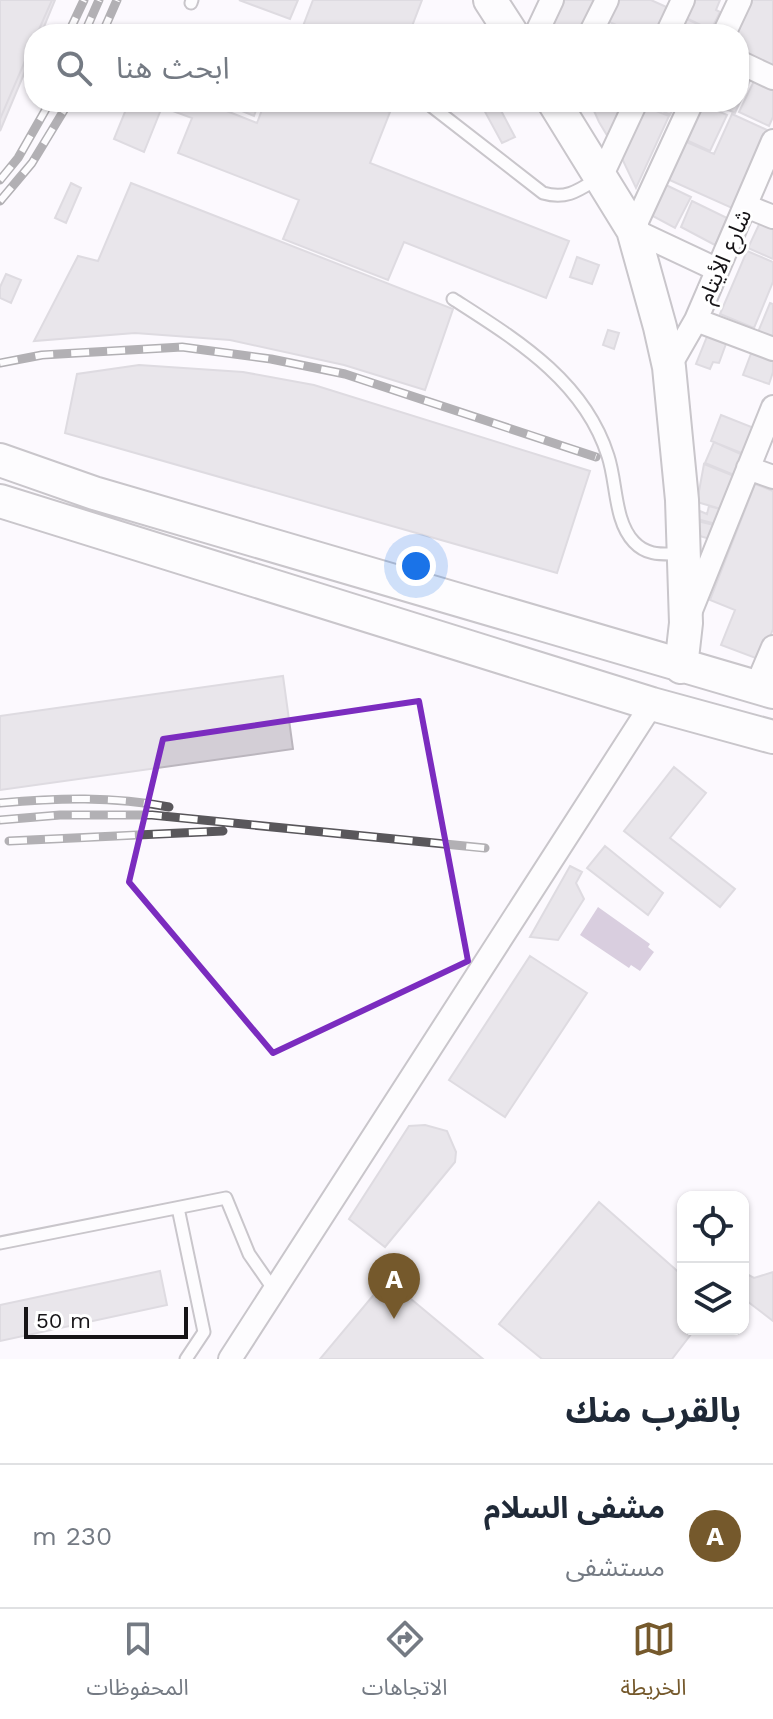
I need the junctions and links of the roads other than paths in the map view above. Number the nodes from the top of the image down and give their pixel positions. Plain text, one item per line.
1 (490, 0) edge
2 (552, 0) edge
3 (607, 0) edge
4 (683, 0) edge
5 (740, 0) edge
6 (506, 24) edge
7 (541, 24) edge
8 (595, 24) edge
9 (672, 24) edge
10 (729, 24) edge
11 (749, 67) edge
12 (773, 78) edge
13 (439, 112) edge
14 (561, 112) edge
15 (631, 112) edge
16 (687, 112) edge
17 (773, 141) edge
18 (601, 177) junction
19 (746, 206) junction
20 (773, 217) edge
21 (633, 230) junction
22 (716, 269) junction
23 (453, 299) dead end
24 (696, 320) junction
25 (773, 349) edge
26 (669, 367) junction
27 (773, 407) edge
28 (0, 460) edge
29 (748, 468) junction
30 (773, 477) edge
31 (0, 501) edge
32 (684, 554) junction
33 (686, 623) junction
34 (773, 647) edge
35 (681, 667) junction
36 (765, 689) edge
37 (652, 704) junction
38 (773, 737) edge
39 (178, 1208) junction
40 (0, 1243) edge
41 (274, 1290) junction
42 (186, 1359) edge
43 (230, 1359) edge

1 - 6 main road
2 - 7 street
3 - 8 street
4 - 9 street
5 - 10 street
11 - 12 street
13 - 18 lane
14 - 18 main road
15 - 18 street
16 - 21 street
17 - 19 street, شارع الأيتام
18 - 21 main road
19 - 20 street
19 - 22 street, شارع الأيتام
21 - 22 street
21 - 26 main road
22 - 24 street, شارع الأيتام
23 - 32 lane
24 - 25 street
24 - 26 street, شارع الأيتام
26 - 32 main road
27 - 29 street
28 - 35 main road
29 - 30 street
29 - 33 street
31 - 37 main road
32 - 33 main road
33 - 35 main road
34 - 36 street
35 - 36 main road
37 - 38 main road
37 - 41 street
39 - 40 lane
39 - 41 lane
39 - 42 lane
41 - 43 street

